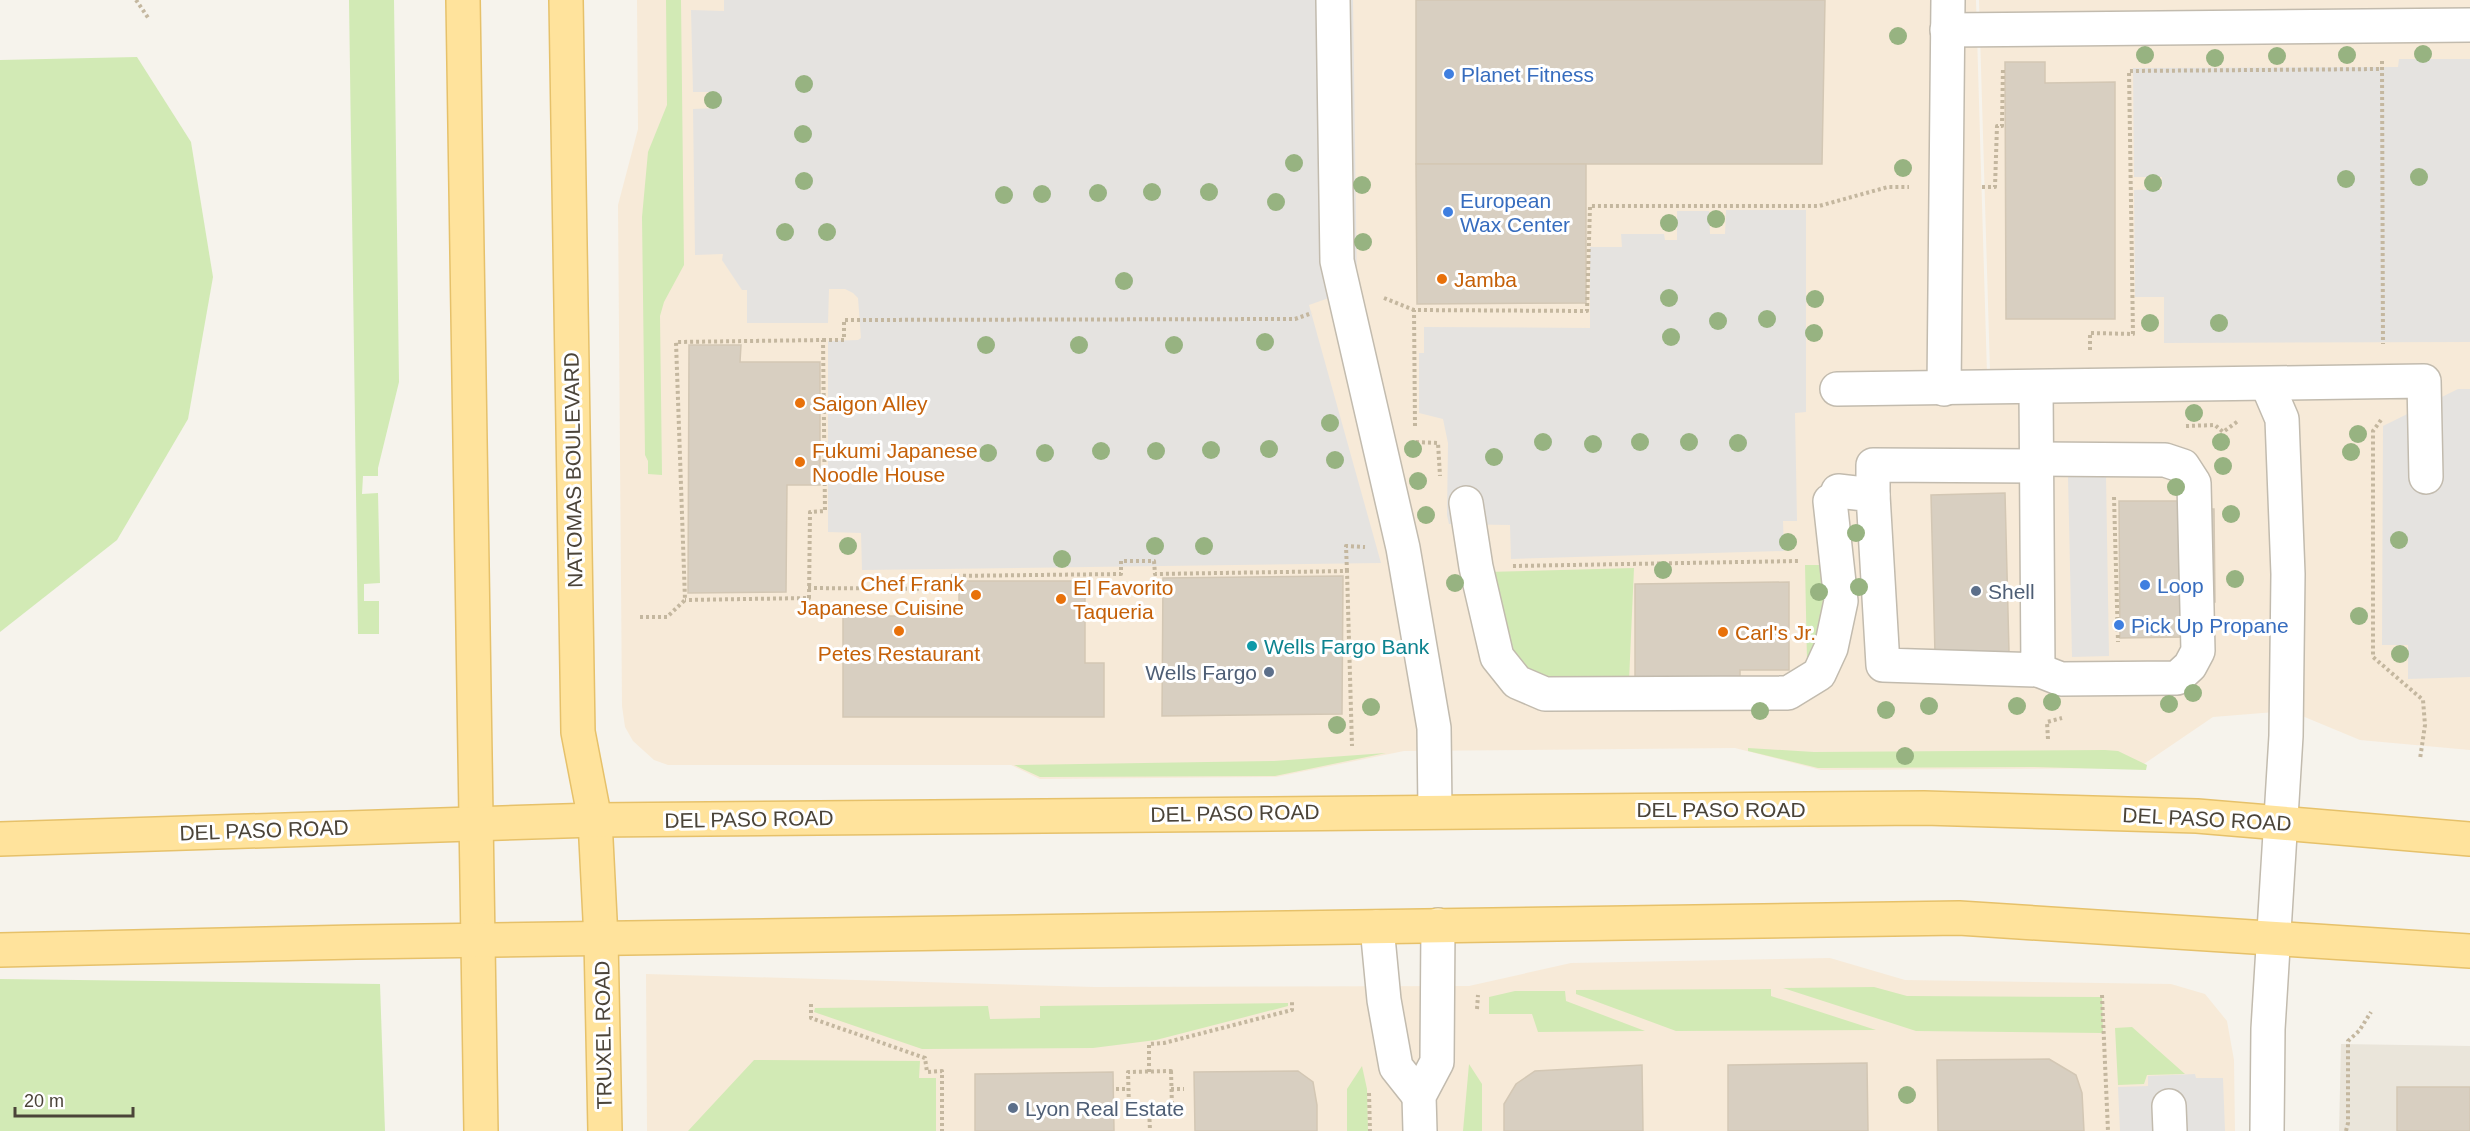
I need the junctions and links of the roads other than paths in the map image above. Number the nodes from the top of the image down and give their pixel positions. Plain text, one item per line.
1 (463, 0) edge
2 (566, 0) edge
3 (1333, 0) edge
4 (1948, 15) edge
5 (2470, 25) edge
6 (2267, 384) junction
7 (2036, 388) junction
8 (1837, 389) dead end
9 (1944, 389) junction
10 (2037, 463) junction
11 (2426, 477) dead end
12 (1873, 495) junction
13 (1466, 503) dead end
14 (2038, 670) junction
15 (1435, 811) junction
16 (595, 820) junction
17 (478, 823) junction
18 (2280, 823) junction
19 (0, 838) edge
20 (2470, 839) edge
21 (1438, 925) junction
22 (1377, 927) junction
23 (2274, 936) junction
24 (601, 939) junction
25 (478, 940) junction
26 (0, 950) edge
27 (2470, 951) edge
28 (1419, 1096) junction
29 (481, 1131) edge
30 (605, 1131) edge
31 (1420, 1131) edge
32 (2267, 1131) edge

1 - 17 main road
2 - 16 main road, NATOMAS BOULEVARD
3 - 15 lane
4 - 5 lane
4 - 9 lane
6 - 7 lane
6 - 11 lane
6 - 18 lane
7 - 9 lane
7 - 10 lane
8 - 9 lane
10 - 12 lane
10 - 14 lane
10 - 14 lane
12 - 13 lane
12 - 14 lane
15 - 16 main road, DEL PASO ROAD
15 - 18 main road, DEL PASO ROAD
16 - 17 main road, DEL PASO ROAD
16 - 24 main road, NATOMAS BOULEVARD
17 - 19 main road, DEL PASO ROAD
17 - 25 main road
18 - 20 main road, DEL PASO ROAD
18 - 23 lane
21 - 22 main road
21 - 23 main road
21 - 28 lane
22 - 24 main road
22 - 28 lane
23 - 27 main road
23 - 32 lane
24 - 25 main road
24 - 30 main road, TRUXEL ROAD
25 - 26 main road
25 - 29 main road
28 - 31 lane

